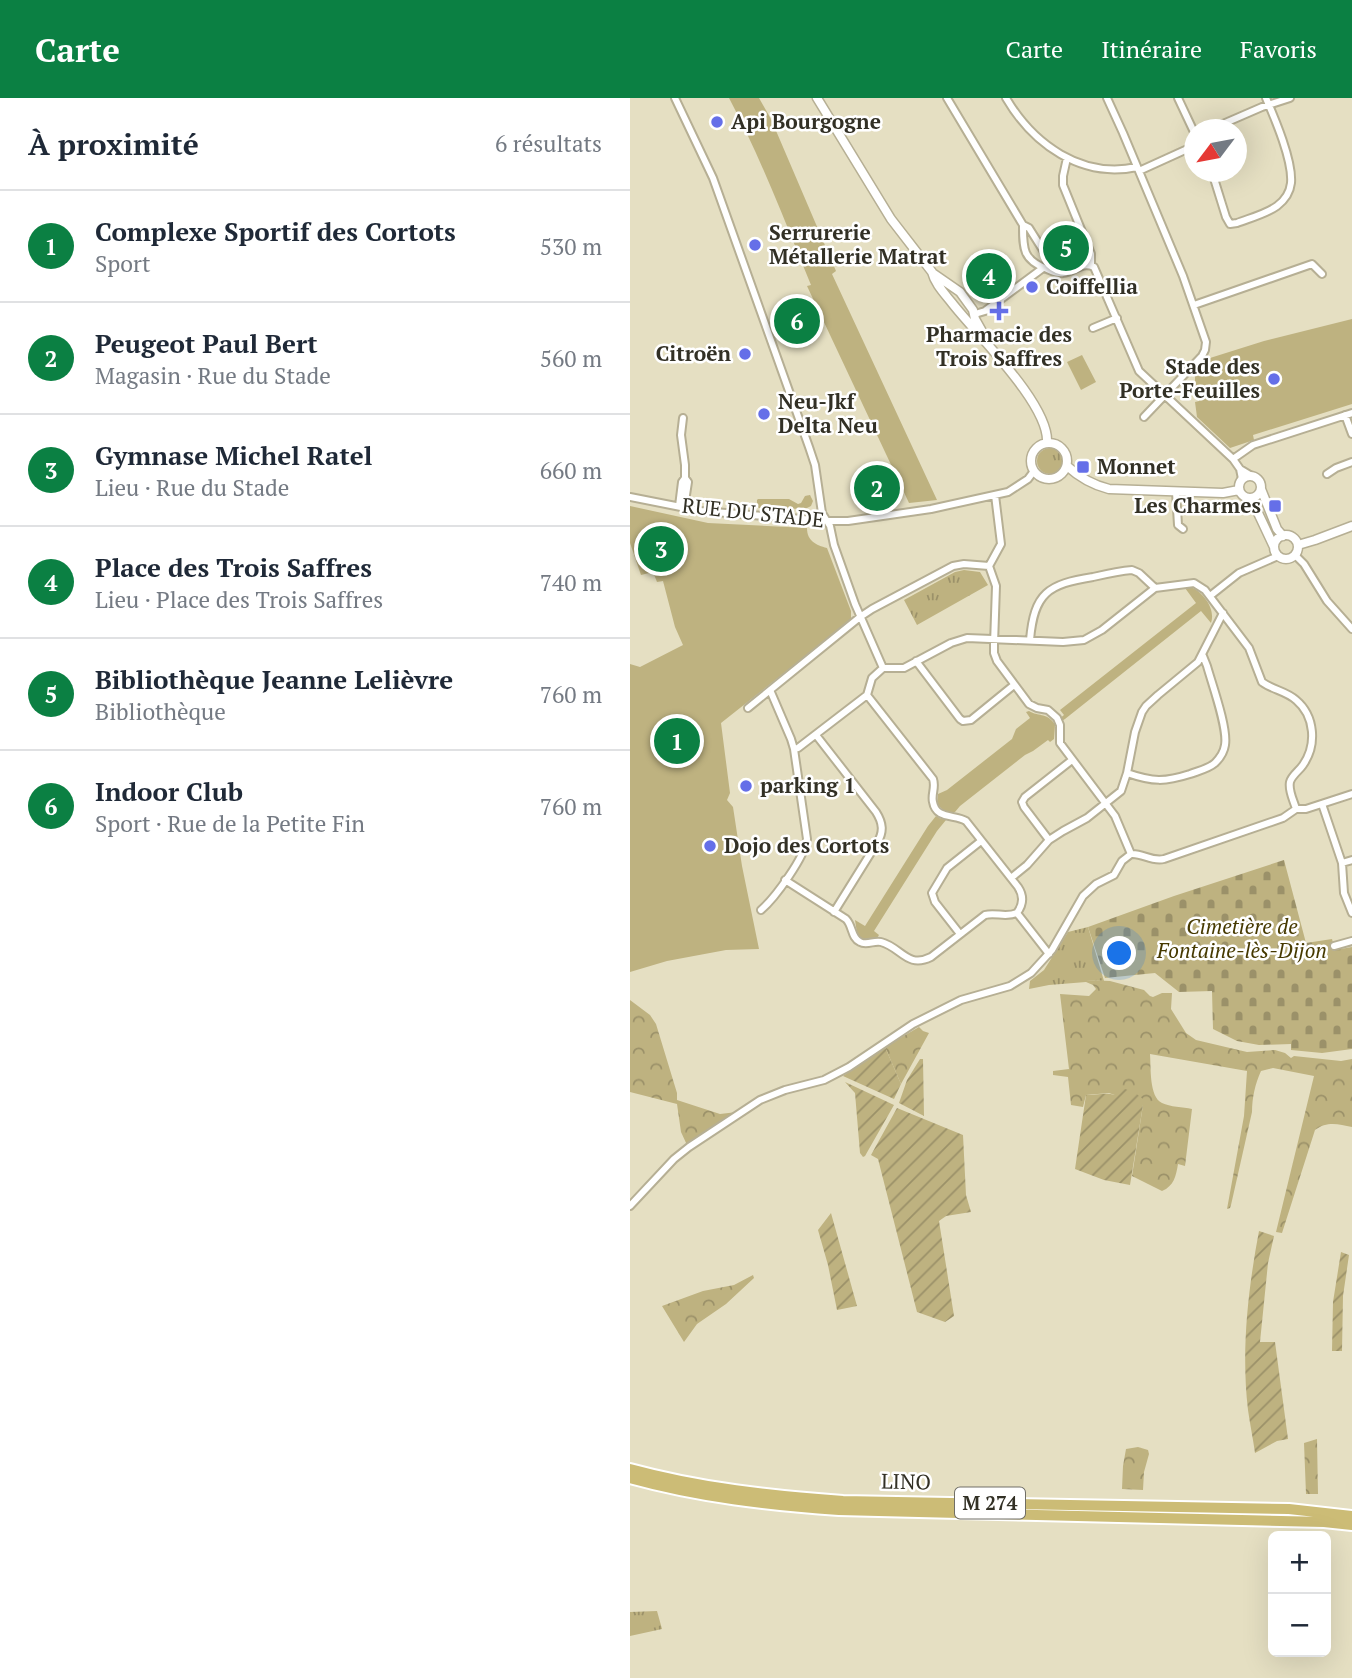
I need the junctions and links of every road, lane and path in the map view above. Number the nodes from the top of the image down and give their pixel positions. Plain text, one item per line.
1 (675, 98) edge
2 (817, 98) edge
3 (947, 98) edge
4 (1006, 98) edge
5 (1107, 98) edge
6 (1178, 98) edge
7 (1290, 98) edge
8 (1267, 101) edge
9 (1188, 119) edge
10 (1231, 119) edge
11 (1184, 150) edge
12 (1067, 158) junction
13 (1138, 169) junction
14 (1215, 182) edge
15 (1023, 225) junction
16 (1091, 265) junction
17 (1043, 268) junction
18 (1051, 270) junction
19 (1322, 274) dead end
20 (1194, 305) junction
21 (972, 318) junction
22 (1117, 318) junction
23 (1093, 328) dead end
24 (1165, 396) junction
25 (1349, 414) edge
26 (1144, 417) dead end
27 (683, 418) dead end
28 (1352, 434) edge
29 (1047, 443) junction
30 (1233, 459) junction
31 (1352, 462) edge
32 (1067, 466) junction
33 (1034, 471) junction
34 (1327, 474) dead end
35 (1246, 477) junction
36 (1261, 489) junction
37 (1239, 490) junction
38 (1176, 492) junction
39 (995, 495) junction
40 (630, 497) edge
41 (1251, 498) junction
42 (681, 507) junction
43 (827, 521) junction
44 (1183, 529) dead end
45 (1351, 529) edge
46 (1283, 536) junction
47 (1298, 545) junction
48 (1274, 547) junction
49 (1295, 555) junction
50 (1278, 556) junction
51 (989, 566) junction
52 (1155, 588) junction
53 (1210, 596) junction
54 (1223, 613) junction
55 (860, 617) junction
56 (1352, 629) edge
57 (994, 638) junction
58 (1030, 640) junction
59 (1203, 656) junction
60 (916, 662) junction
61 (883, 668) junction
62 (1014, 685) junction
63 (770, 690) junction
64 (867, 695) junction
65 (748, 708) dead end
66 (816, 735) junction
67 (794, 749) junction
68 (1072, 760) junction
69 (1127, 773) junction
70 (1352, 794) edge
71 (1106, 803) junction
72 (1322, 804) junction
73 (1296, 809) junction
74 (1049, 840) junction
75 (981, 841) junction
76 (1130, 854) junction
77 (1352, 860) edge
78 (1342, 863) junction
79 (1011, 878) junction
80 (785, 880) junction
81 (761, 910) dead end
82 (834, 912) junction
83 (1017, 913) junction
84 (1352, 913) edge
85 (960, 934) junction
86 (1352, 941) edge
87 (1334, 946) dead end
88 (1049, 954) junction
89 (630, 1206) edge
90 (630, 1469) edge
91 (630, 1478) edge
92 (1352, 1516) edge
93 (1352, 1525) edge

1 - 43 street
2 - 21 street
3 - 15 street
4 - 12 street
5 - 13 street
6 - 9 street
7 - 8 street
8 - 10 street
8 - 14 street
11 - 13 street
12 - 13 street
12 - 16 street
13 - 20 street
15 - 17 street
15 - 18 street
16 - 18 street
16 - 22 street
17 - 18 street
17 - 21 street
19 - 20 street
20 - 24 street
21 - 29 street
22 - 23 street
22 - 24 street
24 - 26 street
24 - 30 street
25 - 28 street
25 - 30 street
27 - 42 street
29 - 32 street
29 - 33 street
30 - 35 street
31 - 34 street
32 - 33 street
32 - 38 street
33 - 39 street, RUE DU STADE
35 - 36 street
35 - 37 street
36 - 41 street
36 - 46 street
37 - 38 street
37 - 41 street
38 - 44 street
39 - 43 street, RUE DU STADE
39 - 51 street
40 - 42 street, RUE DU STADE
41 - 48 street
42 - 43 street, RUE DU STADE
43 - 55 street
45 - 47 street
46 - 47 street
46 - 48 street
47 - 49 street
48 - 50 street
49 - 50 street
49 - 56 street
50 - 53 street
51 - 55 street
51 - 57 street
52 - 53 street
52 - 58 street
52 - 58 street
53 - 54 street
54 - 59 street
54 - 73 street
55 - 61 street
55 - 63 street
57 - 58 street
57 - 60 street
57 - 62 street
59 - 69 street
59 - 69 street
60 - 61 street
60 - 62 street
61 - 64 street
62 - 68 street
63 - 65 street
63 - 67 street
64 - 66 street
64 - 75 street
66 - 67 street
66 - 82 street
67 - 80 street
68 - 71 street
68 - 74 street
69 - 71 street
70 - 72 street
71 - 74 street
71 - 76 street
72 - 73 street
72 - 78 street
73 - 76 street
74 - 79 street
75 - 79 street
75 - 85 street
76 - 88 street
77 - 78 street
78 - 84 street
79 - 83 street
80 - 81 street
80 - 82 street
82 - 85 street
83 - 85 street
83 - 88 street
86 - 87 street
88 - 89 street
90 - 92 highway, LINO / M 274
91 - 93 highway, LINO / M 274

